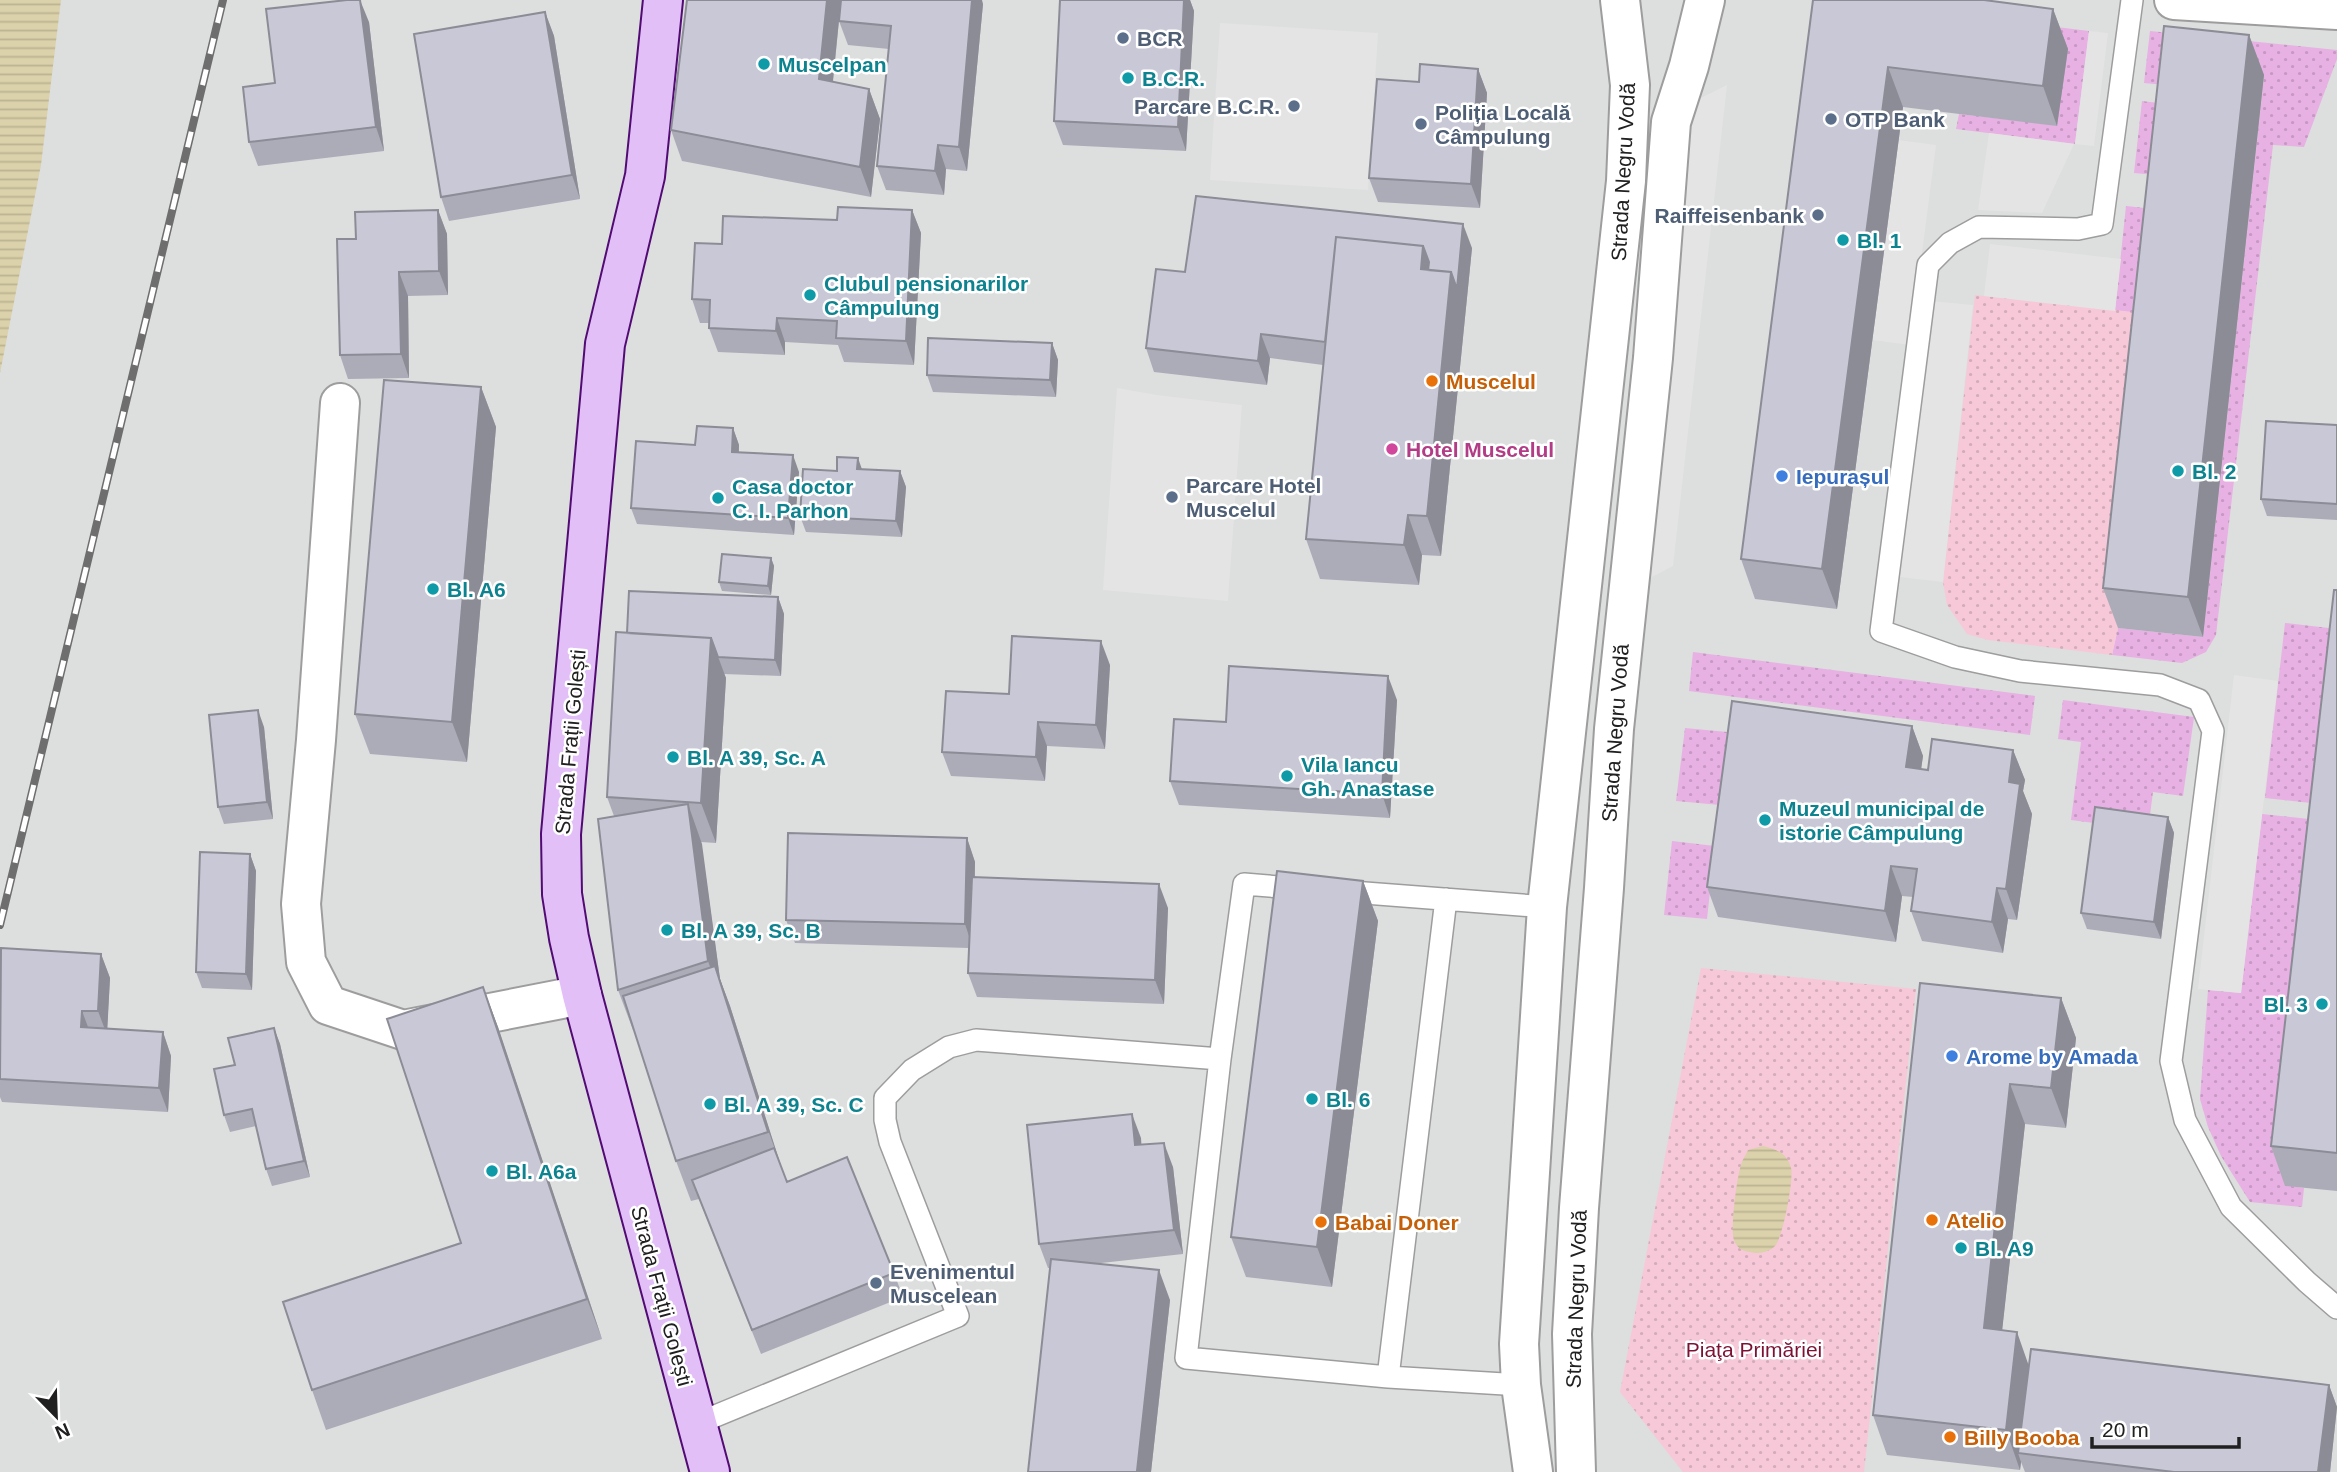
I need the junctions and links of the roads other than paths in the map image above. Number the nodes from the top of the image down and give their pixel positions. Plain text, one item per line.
1 (663, 0) edge
2 (1620, 0) edge
3 (1705, 0) edge
4 (2132, 0) edge
5 (2174, 0) edge
6 (2337, 10) edge
7 (340, 403) dead end
8 (1446, 899) junction
9 (1547, 907) junction
10 (582, 995) junction
11 (1220, 1059) junction
12 (2337, 1308) edge
13 (1388, 1377) junction
14 (1521, 1385) junction
15 (696, 1424) junction
16 (710, 1472) edge
17 (1533, 1472) edge
18 (1576, 1472) edge

1 - 10 main road, Strada Frații Golești
2 - 9 street, Strada Negru Vodă
3 - 18 street, Strada Negru Vodă
4 - 12 lane
5 - 6 street
7 - 10 street
8 - 9 lane
8 - 11 lane
8 - 13 lane
9 - 14 street, Strada Negru Vodă
10 - 15 main road, Strada Frații Golești
11 - 13 lane
11 - 15 lane
13 - 14 lane
14 - 17 street, Strada Negru Vodă
15 - 16 main road, Strada Frații Golești

